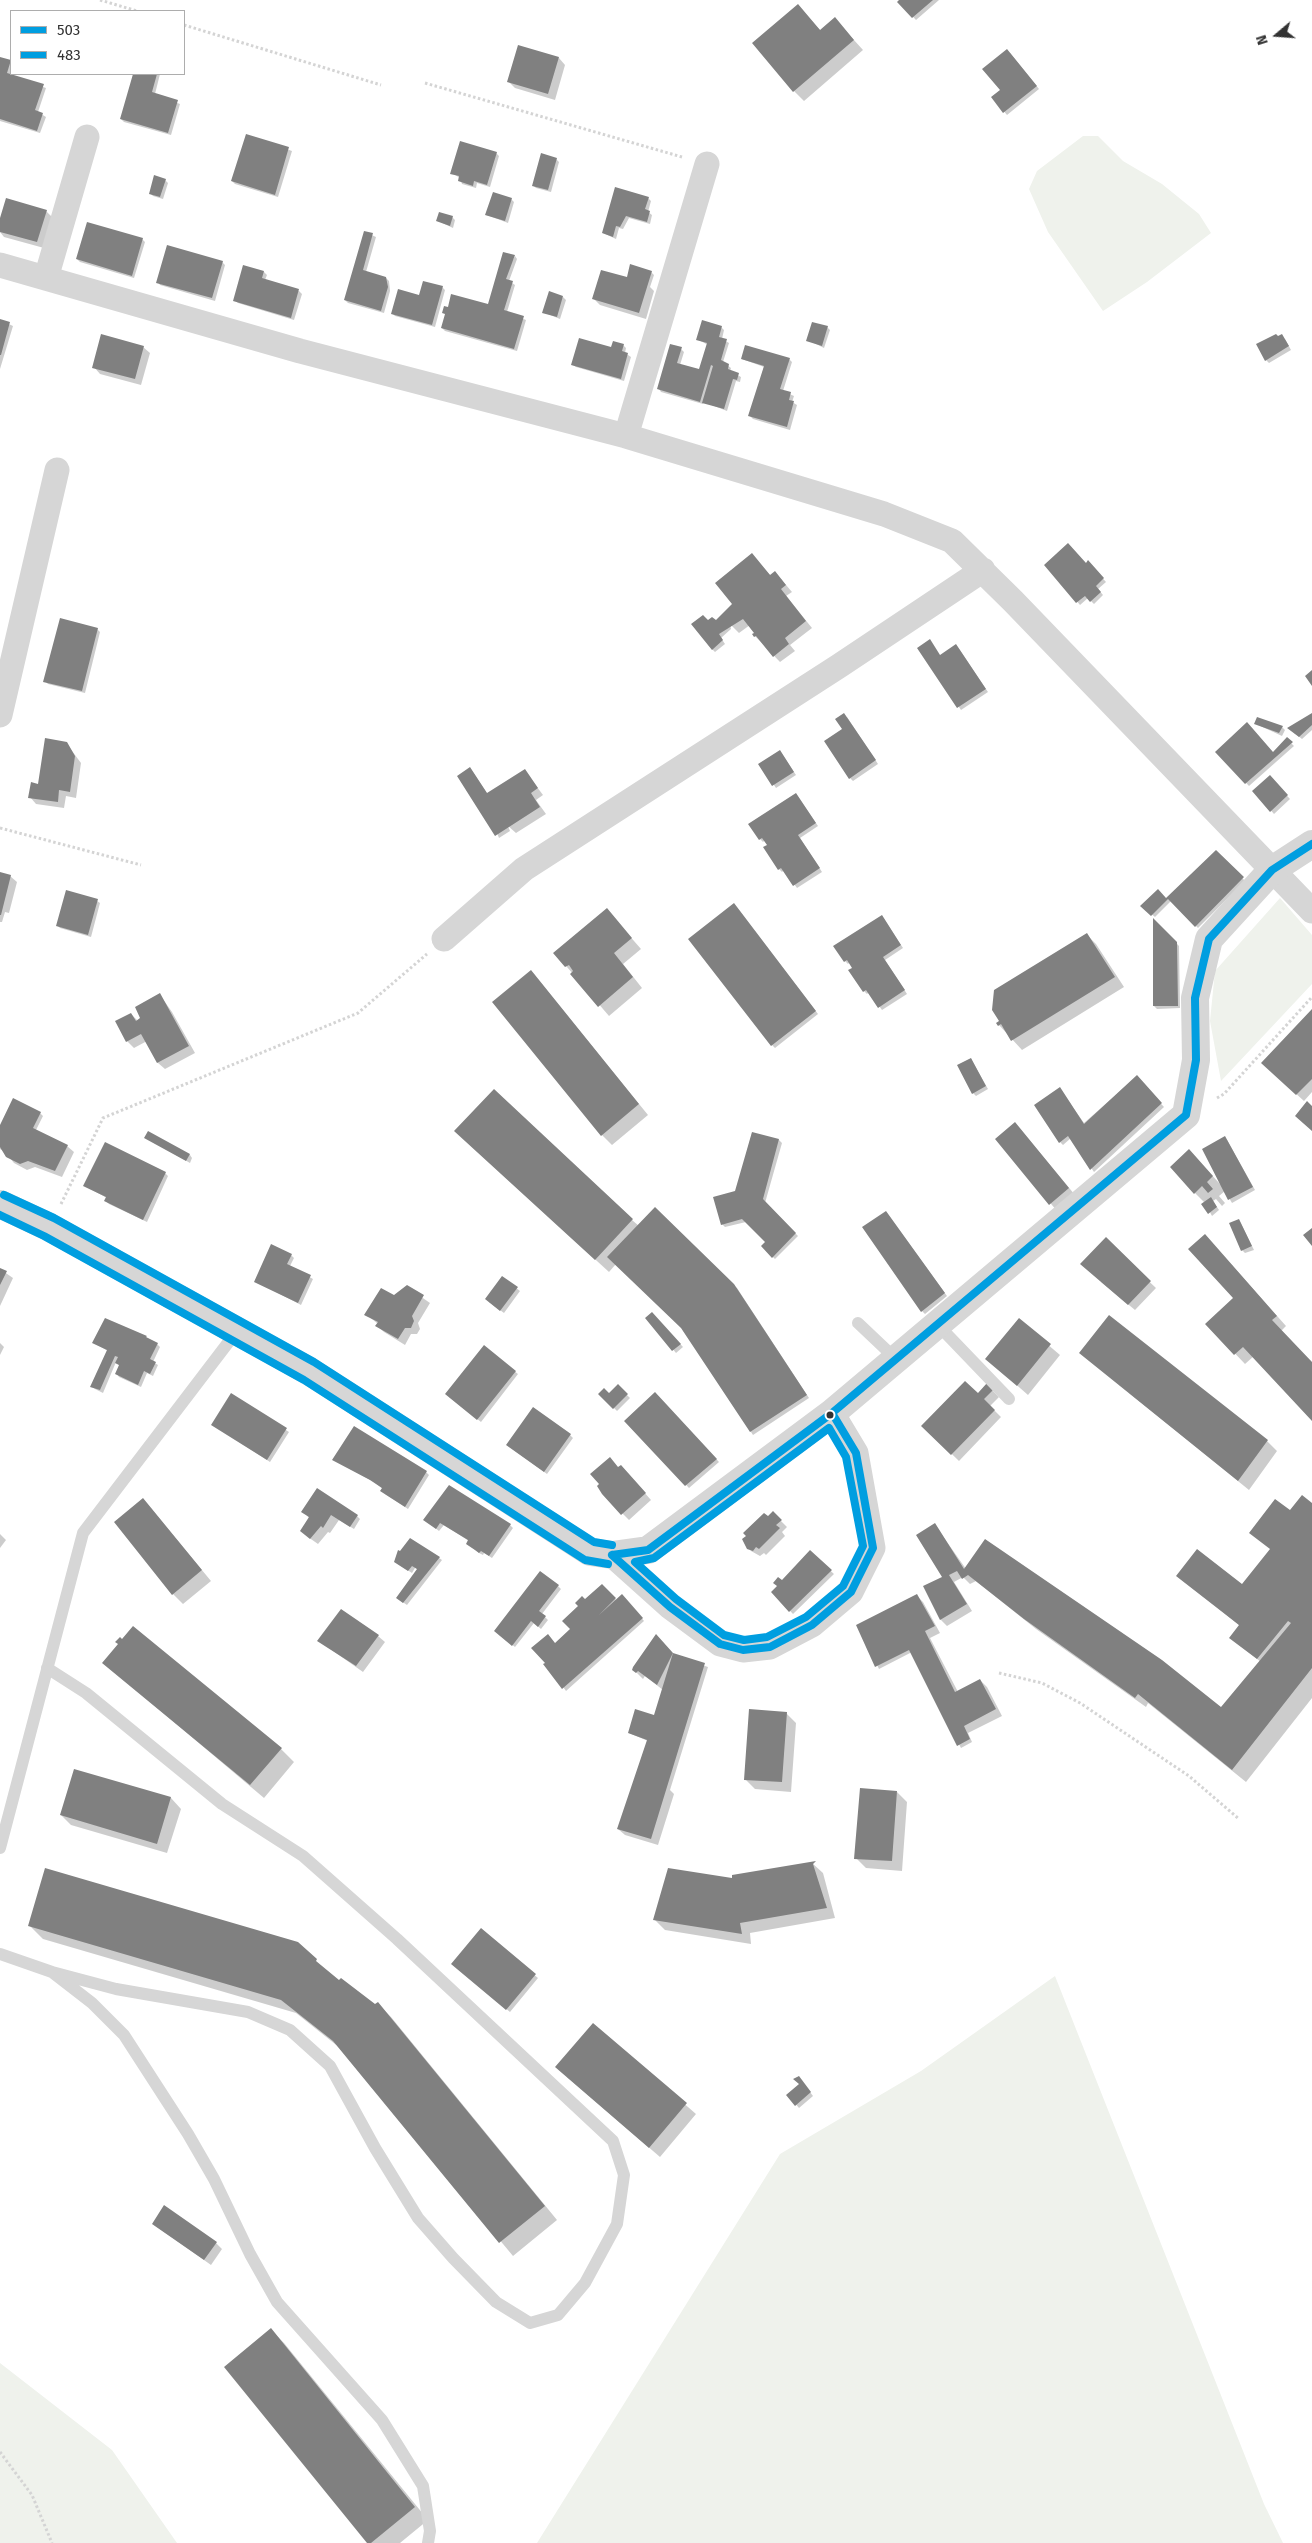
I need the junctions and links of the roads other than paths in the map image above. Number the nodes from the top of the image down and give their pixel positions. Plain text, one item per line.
1 (87, 137) dead end
2 (707, 164) road end
3 (0, 265) edge
4 (46, 278) junction
5 (626, 436) junction
6 (57, 470) dead end
7 (982, 570) junction
8 (0, 715) edge
9 (1312, 844) edge
10 (1272, 870) junction
11 (1312, 911) edge
12 (444, 939) road end
13 (0, 1204) edge
14 (858, 1323) dead end
15 (937, 1324) junction
16 (237, 1331) junction
17 (896, 1359) junction
18 (1009, 1399) dead end
19 (832, 1413) junction
20 (612, 1555) junction
21 (47, 1668) junction
22 (0, 1848) edge
23 (0, 1954) edge
24 (52, 1972) junction
25 (428, 2543) edge

1 - 4 street
2 - 5 street
3 - 4 street
4 - 5 street
5 - 7 street
6 - 8 street
7 - 10 street
7 - 12 street
9 - 10 street
10 - 11 street
10 - 15 street
13 - 16 street
14 - 17 lane
15 - 17 street
15 - 18 lane
16 - 20 street
16 - 21 lane
17 - 19 street
19 - 20 street
19 - 20 street
21 - 22 lane
21 - 24 lane
23 - 24 lane
24 - 25 lane

